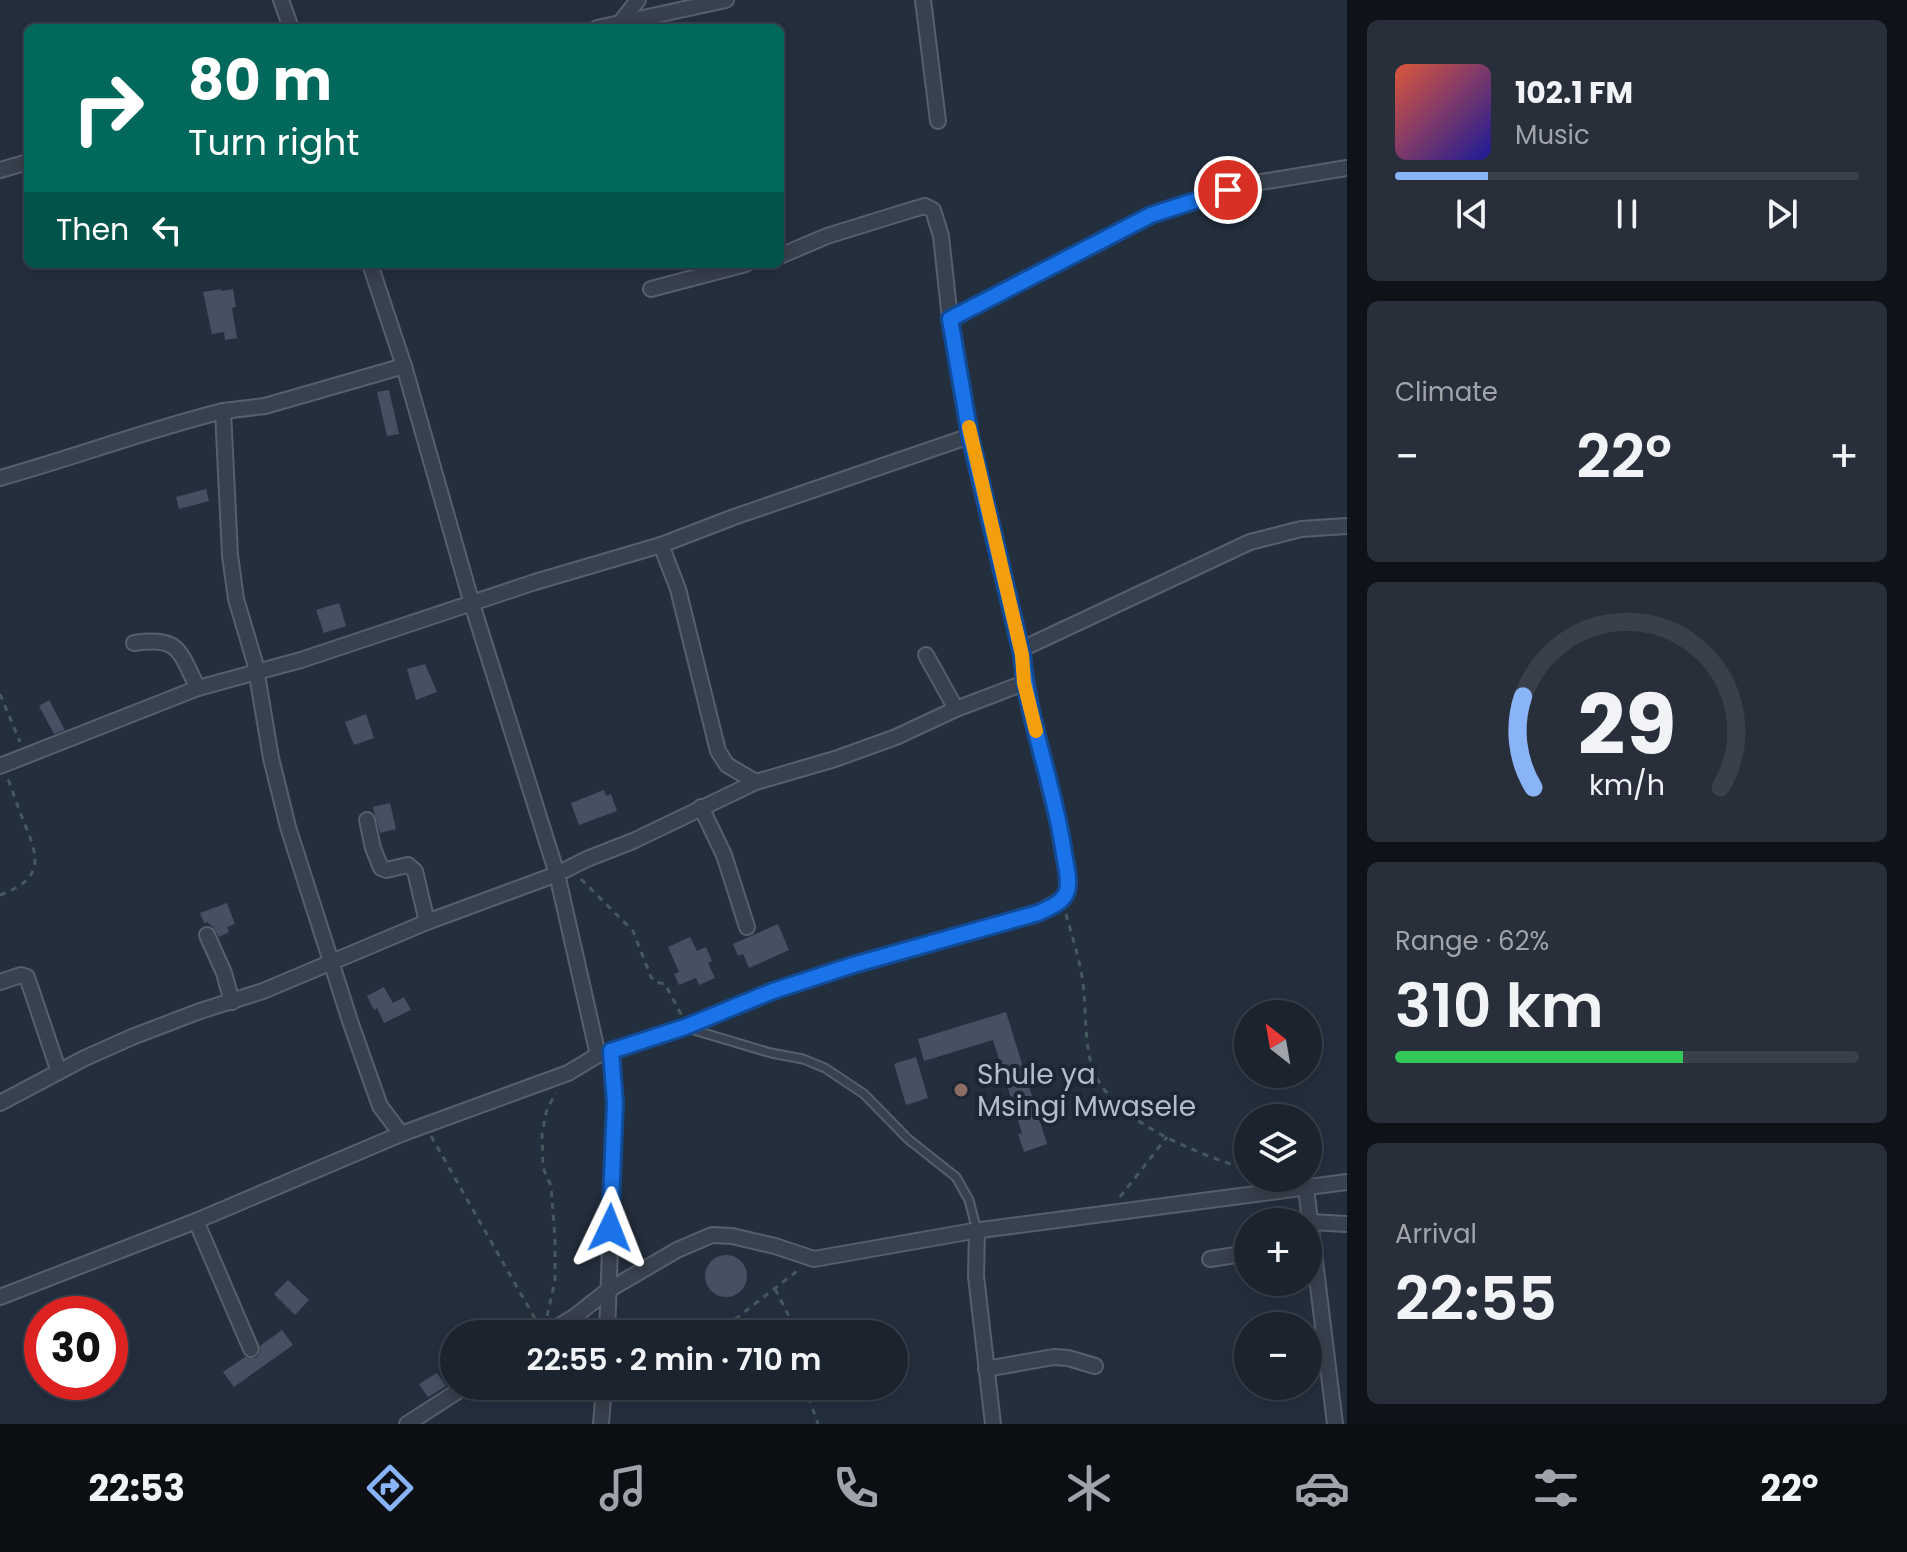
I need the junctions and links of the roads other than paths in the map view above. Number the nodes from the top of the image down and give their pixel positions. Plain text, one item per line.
1 (281, 0) edge
2 (638, 0) edge
3 (726, 0) edge
4 (923, 0) edge
5 (620, 23) junction
6 (290, 24) edge
7 (615, 24) edge
8 (938, 121) dead end
9 (24, 163) edge
10 (1347, 168) edge
11 (0, 170) edge
12 (784, 254) edge
13 (371, 268) edge
14 (731, 268) edge
15 (651, 289) dead end
16 (950, 319) junction
17 (404, 366) junction
18 (223, 411) junction
19 (970, 436) junction
20 (0, 478) edge
21 (1347, 526) edge
22 (661, 545) junction
23 (472, 604) junction
24 (134, 643) dead end
25 (926, 655) dead end
26 (1022, 655) junction
27 (256, 672) junction
28 (1024, 683) junction
29 (198, 688) junction
30 (956, 709) junction
31 (1, 766) edge
32 (756, 782) junction
33 (701, 807) junction
34 (367, 820) dead end
35 (564, 870) junction
36 (427, 922) junction
37 (747, 927) dead end
38 (207, 935) dead end
39 (330, 962) junction
40 (0, 982) edge
41 (232, 1002) junction
42 (686, 1027) junction
43 (604, 1053) junction
44 (59, 1072) junction
45 (0, 1103) edge
46 (401, 1134) junction
47 (1347, 1182) edge
48 (1322, 1186) edge
49 (1276, 1192) edge
50 (196, 1221) junction
51 (1322, 1223) edge
52 (1347, 1224) edge
53 (977, 1231) junction
54 (1234, 1255) edge
55 (1210, 1259) dead end
56 (607, 1291) junction
57 (1318, 1296) edge
58 (0, 1297) edge
59 (567, 1320) edge
60 (607, 1320) edge
61 (251, 1349) dead end
62 (1095, 1366) dead end
63 (986, 1369) junction
64 (444, 1400) edge
65 (603, 1400) edge
66 (407, 1424) edge
67 (601, 1424) edge
68 (993, 1424) edge
69 (1335, 1424) edge

1 - 6 street
2 - 5 street
3 - 5 street
4 - 8 street
5 - 7 street
9 - 11 street
10 - 16 street
12 - 16 street
13 - 17 street
14 - 15 street
16 - 19 street
17 - 18 street
17 - 23 street
18 - 20 street
18 - 27 street
19 - 22 street
19 - 26 street
21 - 26 street
22 - 23 street
22 - 32 street
23 - 27 street
23 - 35 street
24 - 29 street
25 - 30 street
26 - 28 street
27 - 29 street
27 - 39 street
28 - 30 street
28 - 42 street
29 - 31 street
30 - 32 street
32 - 33 street
33 - 35 street
33 - 37 street
34 - 36 street
35 - 36 street
35 - 43 street
36 - 39 street
38 - 41 street
39 - 41 street
39 - 46 street
40 - 44 street
41 - 44 street
42 - 43 street
42 - 53 lane
43 - 46 street
43 - 56 street
44 - 45 street
46 - 50 street
47 - 48 street
49 - 53 street
50 - 58 street
50 - 61 street
51 - 52 street
53 - 56 street
53 - 63 street
54 - 55 street
56 - 59 street
56 - 60 street
57 - 69 street
62 - 63 street
63 - 68 street
64 - 66 street
65 - 67 street

